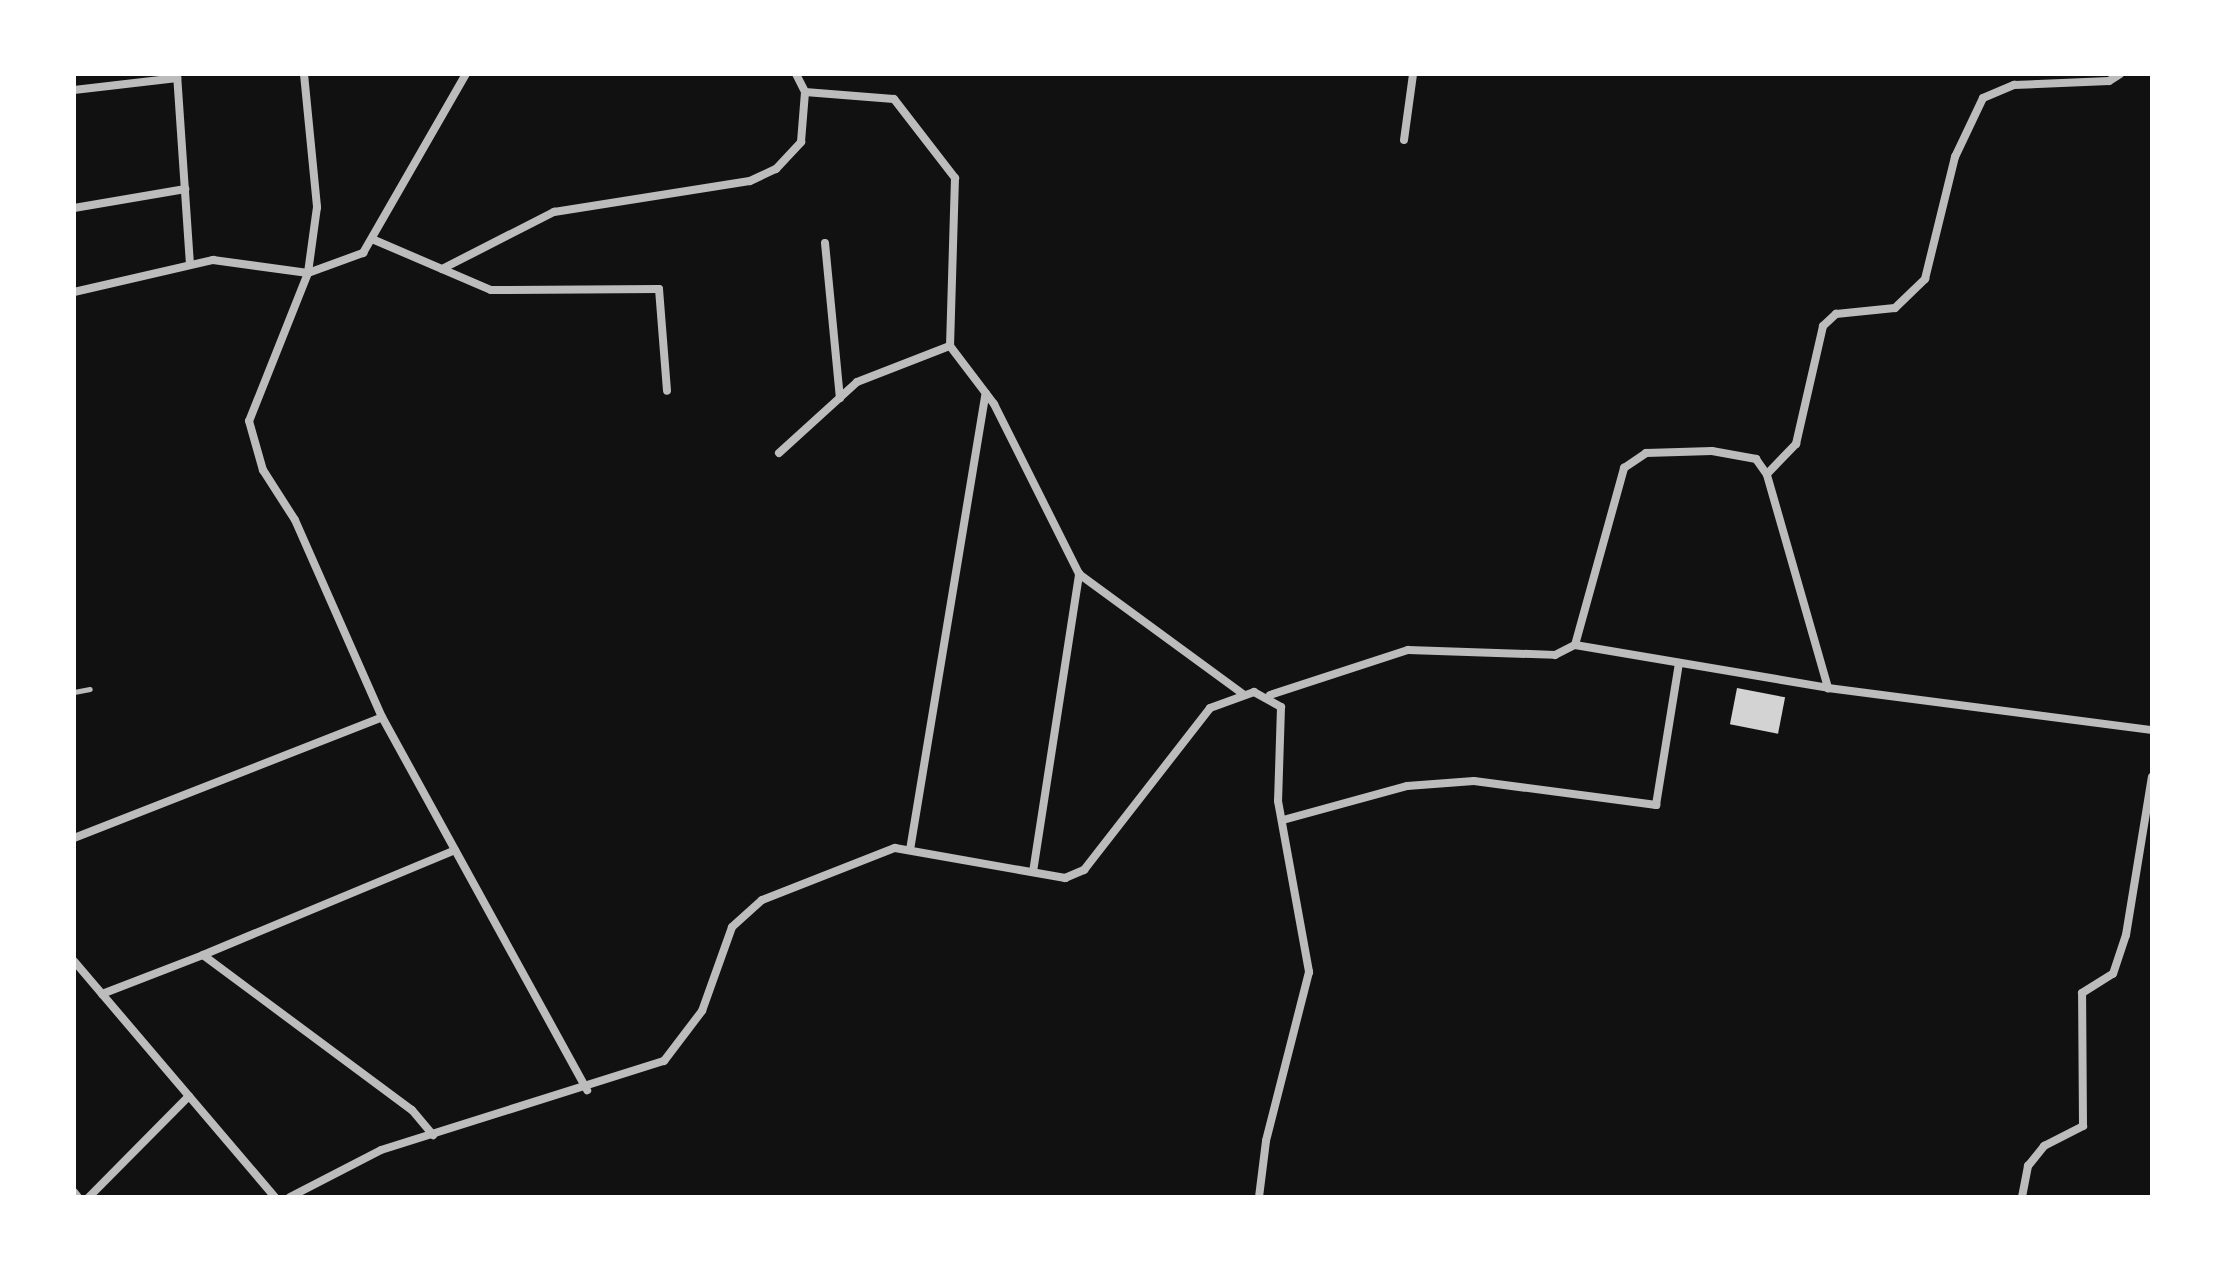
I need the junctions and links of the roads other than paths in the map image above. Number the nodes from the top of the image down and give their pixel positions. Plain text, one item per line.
1 (113, 74) edge
2 (304, 74) edge
3 (466, 74) edge
4 (796, 74) edge
5 (1413, 74) edge
6 (2120, 74) edge
7 (177, 76) edge
8 (115, 85) junction
9 (74, 90) edge
10 (805, 92) junction
11 (1404, 140) dead end
12 (185, 189) junction
13 (74, 208) edge
14 (372, 239) junction
15 (825, 243) dead end
16 (190, 264) junction
17 (442, 269) junction
18 (308, 273) junction
19 (74, 292) edge
20 (950, 346) junction
21 (667, 391) dead end
22 (986, 393) junction
23 (840, 398) junction
24 (779, 453) dead end
25 (1767, 474) junction
26 (1079, 574) junction
27 (1575, 645) junction
28 (1679, 663) junction
29 (1828, 688) junction
30 (90, 689) dead end
31 (74, 692) edge
32 (1243, 694) junction
33 (1270, 695) junction
34 (382, 717) junction
35 (2152, 730) edge
36 (2152, 777) edge
37 (1283, 820) junction
38 (74, 838) edge
39 (455, 850) junction
40 (910, 850) junction
41 (1033, 872) junction
42 (203, 955) junction
43 (74, 961) edge
44 (102, 994) junction
45 (587, 1090) junction
46 (189, 1096) junction
47 (433, 1135) junction
48 (74, 1192) edge
49 (78, 1197) edge
50 (89, 1197) edge
51 (275, 1197) edge
52 (290, 1197) edge
53 (1259, 1197) edge
54 (2022, 1197) edge

1 - 8 street
2 - 18 street
3 - 14 street
4 - 10 street
5 - 11 street
6 - 25 street
7 - 8 street
7 - 12 street
8 - 9 street
10 - 17 street
10 - 20 street
12 - 13 street
12 - 16 street
14 - 17 street
14 - 18 street
15 - 23 street
16 - 18 street
16 - 19 street
17 - 21 street
18 - 34 street
20 - 22 street
20 - 23 street
22 - 26 street
22 - 40 street
23 - 24 street
25 - 27 street
25 - 29 street
26 - 32 street
26 - 41 street
27 - 28 street
27 - 33 street
28 - 29 street
28 - 37 street
29 - 35 street
30 - 31 lane
32 - 33 street
32 - 41 street
33 - 37 street
34 - 38 street
34 - 39 street
36 - 54 street
37 - 53 street
39 - 42 street
39 - 45 street
40 - 41 street
40 - 45 street
42 - 44 street
42 - 47 street
43 - 44 street
44 - 46 street
45 - 47 street
46 - 50 street
46 - 51 street
47 - 52 street
48 - 49 street

